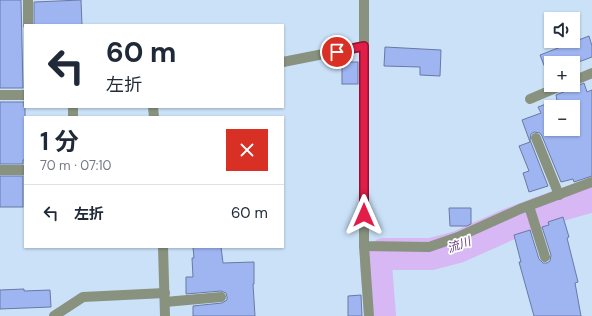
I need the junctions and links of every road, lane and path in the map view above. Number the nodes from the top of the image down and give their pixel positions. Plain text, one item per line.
1 (28, 0) edge
2 (364, 0) edge
3 (28, 24) edge
4 (364, 46) junction
5 (284, 62) edge
6 (592, 73) edge
7 (580, 78) edge
8 (546, 92) edge
9 (0, 95) edge
10 (24, 95) edge
11 (530, 99) dead end
12 (536, 138) dead end
13 (0, 170) edge
14 (24, 170) edge
15 (592, 182) edge
16 (559, 195) junction
17 (529, 206) junction
18 (364, 246) junction
19 (162, 248) edge
20 (545, 257) dead end
21 (165, 297) junction
22 (221, 297) dead end
23 (54, 316) edge
24 (166, 316) edge
25 (369, 316) edge

1 - 3 street
2 - 4 street
4 - 5 street
4 - 18 street
6 - 7 street
8 - 11 street
9 - 10 street
12 - 16 street
13 - 14 street
15 - 16 street
16 - 17 street
17 - 18 street
17 - 20 street
18 - 25 street
19 - 21 street
21 - 22 street
21 - 23 street
21 - 24 street

